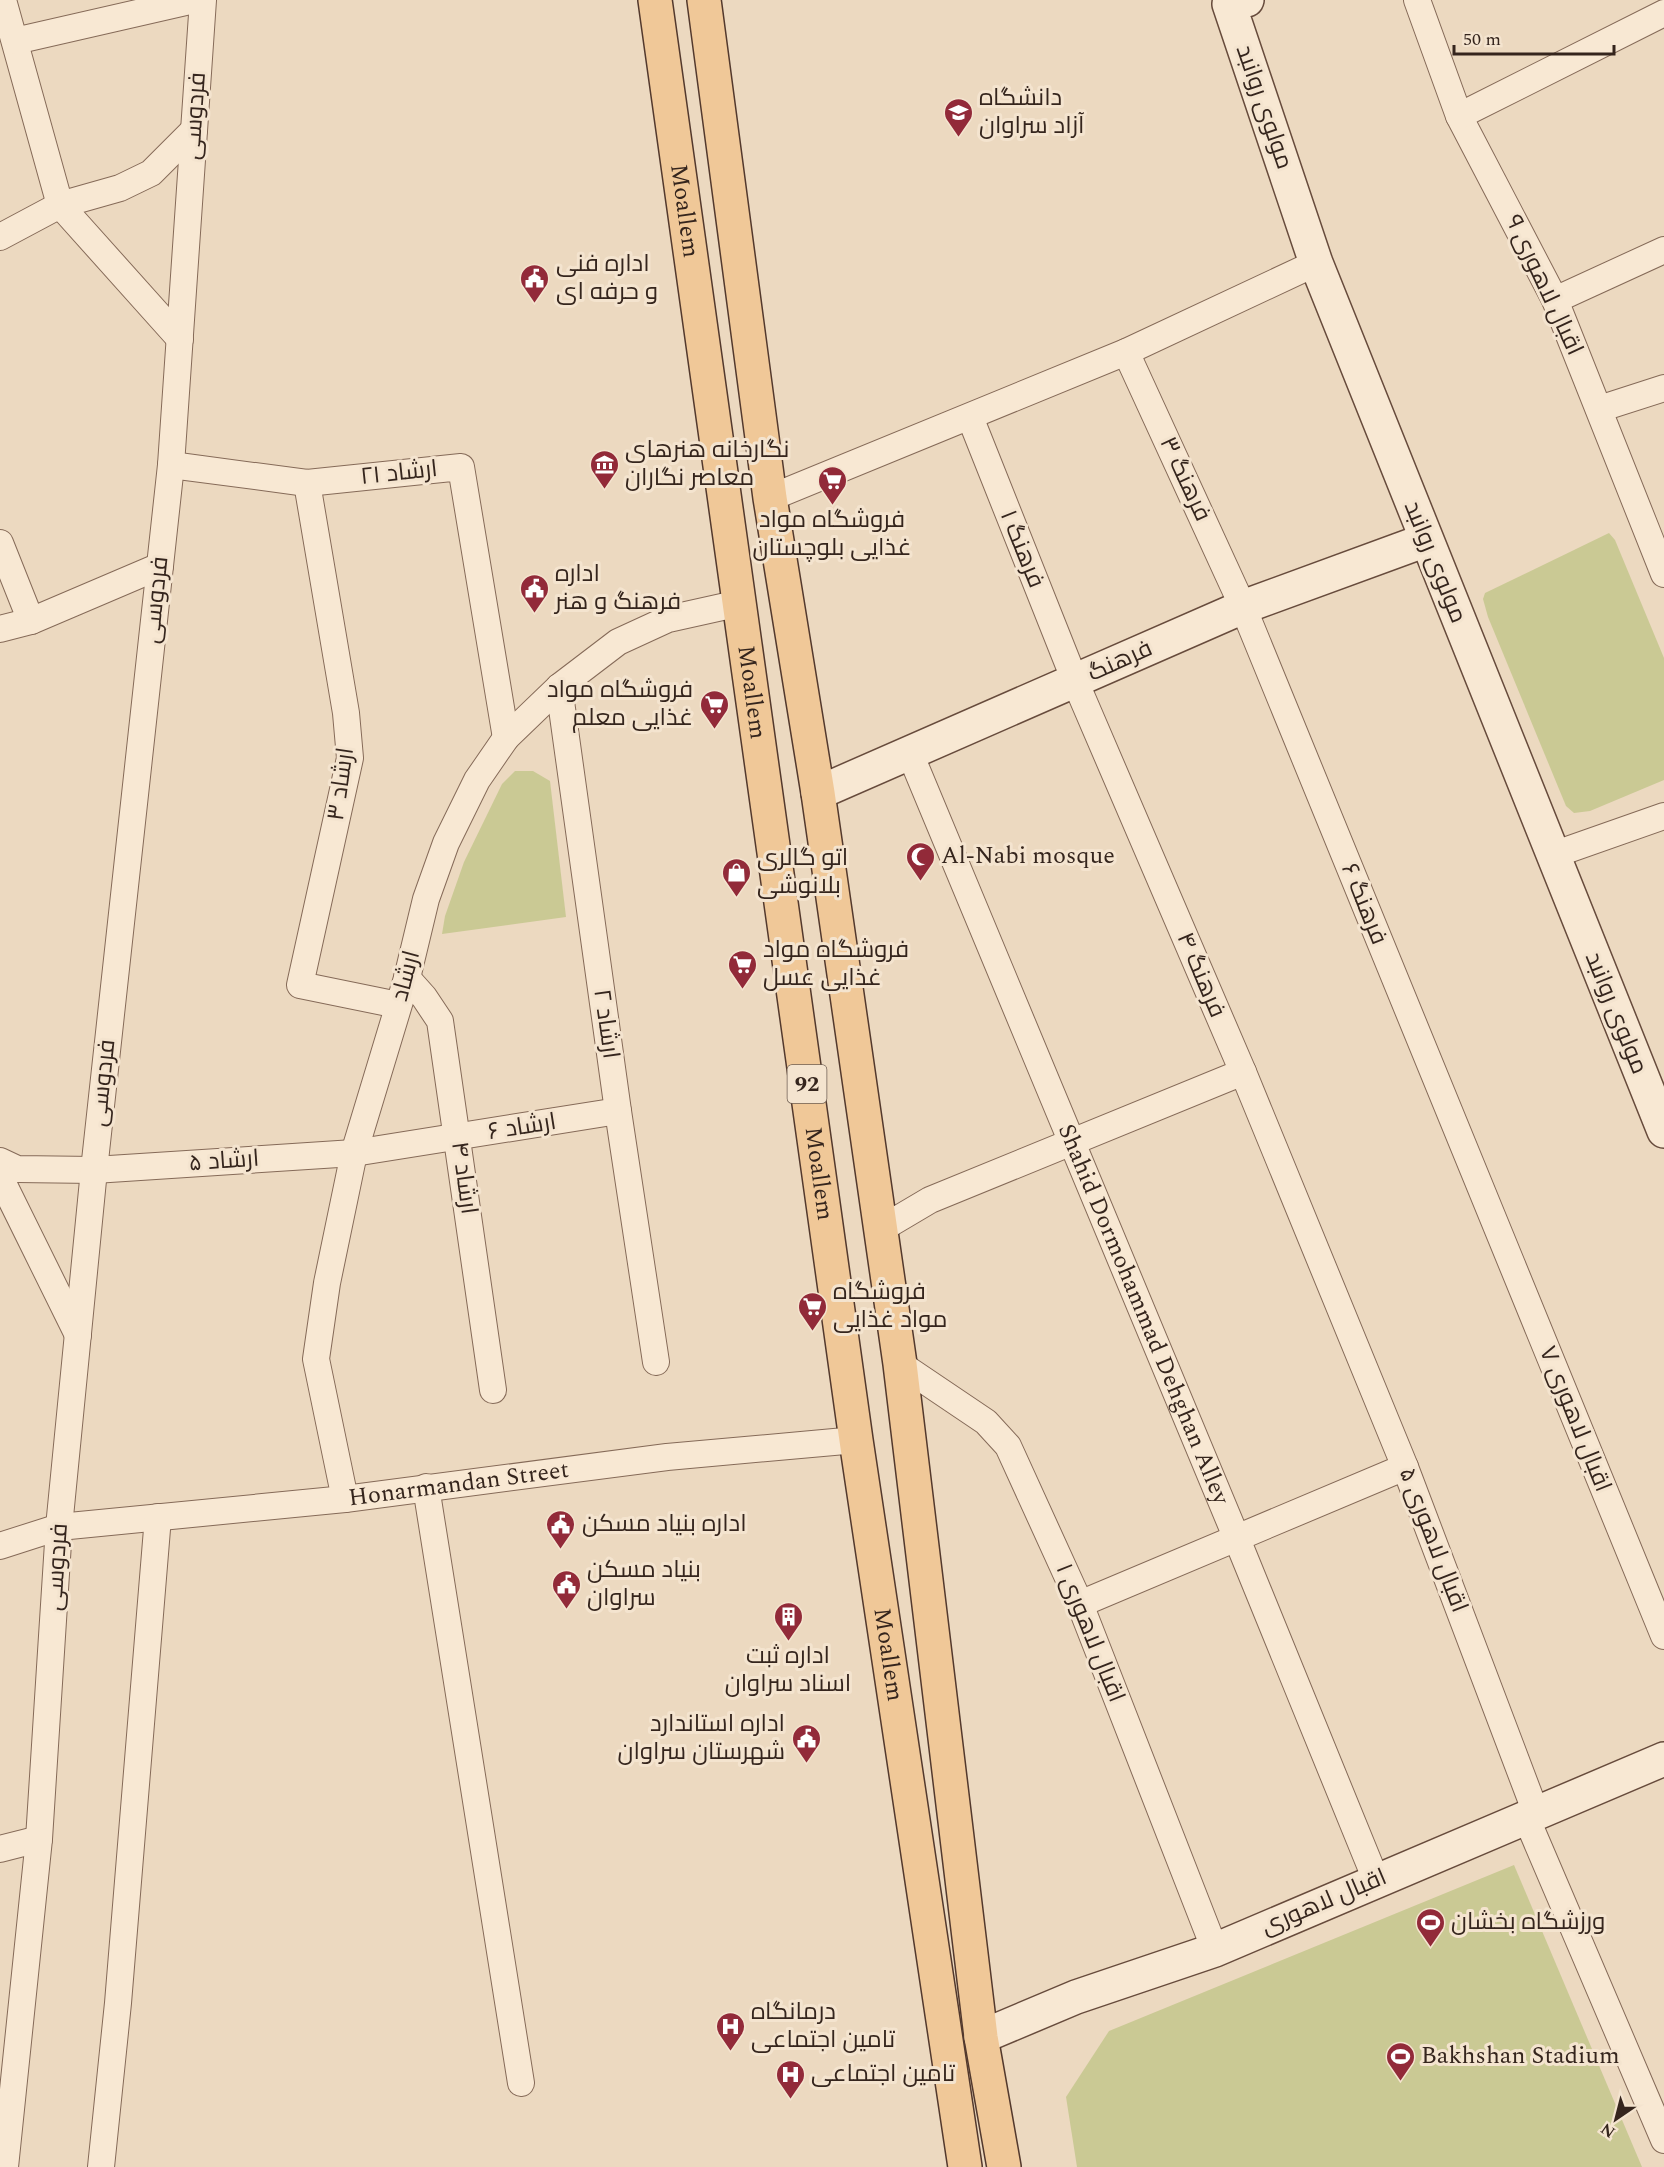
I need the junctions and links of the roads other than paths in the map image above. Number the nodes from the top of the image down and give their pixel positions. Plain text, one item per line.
1 (3, 0) edge
2 (194, 0) edge
3 (203, 0) edge
4 (655, 0) edge
5 (704, 0) edge
6 (1417, 0) edge
7 (1660, 0) edge
8 (1235, 1) edge
9 (1664, 8) edge
10 (1664, 14) edge
11 (15, 41) junction
12 (1459, 116) junction
13 (194, 130) junction
14 (60, 205) junction
15 (0, 237) edge
16 (1664, 250) edge
17 (1316, 263) junction
18 (1556, 300) junction
19 (180, 339) junction
20 (1126, 352) junction
21 (1664, 388) edge
22 (1599, 409) junction
23 (970, 417) junction
24 (171, 465) junction
25 (307, 483) junction
26 (770, 498) junction
27 (1658, 539) edge
28 (1426, 540) junction
29 (0, 543) edge
30 (160, 566) junction
31 (1664, 574) edge
32 (740, 603) junction
33 (1243, 607) junction
34 (32, 621) junction
35 (0, 629) edge
36 (1075, 681) junction
37 (560, 687) junction
38 (506, 738) junction
39 (909, 751) junction
40 (818, 792) junction
41 (768, 798) junction
42 (1664, 816) edge
43 (1553, 855) junction
44 (406, 978) junction
45 (398, 1005) junction
46 (1243, 1072) junction
47 (618, 1111) junction
48 (1664, 1131) edge
49 (458, 1137) junction
50 (1072, 1143) junction
51 (354, 1153) junction
52 (0, 1161) edge
53 (94, 1170) junction
54 (0, 1177) edge
55 (1486, 1201) joint
56 (881, 1229) junction
57 (1324, 1270) joint
58 (78, 1337) junction
59 (656, 1362) dead end
60 (900, 1364) junction
61 (493, 1390) dead end
62 (856, 1440) junction
63 (1405, 1467) junction
64 (426, 1487) junction
65 (345, 1498) junction
66 (158, 1517) junction
67 (59, 1527) junction
68 (1237, 1539) junction
69 (0, 1546) edge
70 (1080, 1604) junction
71 (1664, 1636) edge
72 (1664, 1759) edge
73 (1531, 1815) junction
74 (39, 1839) junction
75 (0, 1849) edge
76 (1376, 1880) junction
77 (1215, 1950) junction
78 (981, 2037) junction
79 (521, 2083) dead end
80 (1664, 2140) edge
81 (5, 2167) edge
82 (101, 2167) edge
83 (965, 2167) edge
84 (1004, 2167) edge

1 - 11 street
2 - 11 street
3 - 13 street, فردوسی
4 - 32 main road, Moallem / 92
5 - 26 main road, Moallem / 92
6 - 12 street, اقبال لاهوری ۹
7 - 9 street
8 - 17 street, مولوی روانبد
10 - 12 street
11 - 14 street
12 - 18 street, اقبال لاهوری ۹
13 - 14 street
13 - 19 street, فردوسی
14 - 15 street
14 - 19 street
16 - 18 street
17 - 20 street
17 - 28 street, مولوی روانبد
18 - 22 street, اقبال لاهوری ۹
19 - 24 street, فردوسی
20 - 23 street
20 - 33 street, فرهنگ ۳
21 - 22 street
22 - 27 street, اقبال لاهوری ۹
23 - 26 street
23 - 36 street, فرهنگ ۱
24 - 25 street, ارشاد ۲۱
24 - 30 street, فردوسی
25 - 38 street, ارشاد ۲۱
25 - 45 street, ارشاد ۳
26 - 40 main road, Moallem / 92
27 - 31 street, اقبال لاهوری ۹
28 - 33 street, فرهنگ
28 - 43 street, مولوی روانبد
29 - 34 street
30 - 34 street
30 - 53 street, فردوسی
32 - 37 street, ارشاد
32 - 41 main road, Moallem / 92
33 - 36 street, فرهنگ
33 - 55 street, فرهنگ ۶
34 - 35 street
36 - 39 street, فرهنگ
36 - 46 street, فرهنگ ۴
37 - 38 street, ارشاد
37 - 47 street, ارشاد ۲
38 - 44 street, ارشاد
39 - 40 street, فرهنگ
39 - 50 street, Shahid Dormohammad Dehghan Alley
40 - 41 main road
40 - 56 main road, Moallem / 92
41 - 62 main road, Moallem / 92
42 - 43 street
43 - 48 street, مولوی روانبد
44 - 45 street, ارشاد
44 - 49 street, ارشاد ۴
45 - 51 street, ارشاد
46 - 50 street
46 - 57 street, فرهنگ ۴
47 - 49 street, ارشاد ۶
47 - 59 street, ارشاد ۲
49 - 51 street, ارشاد ۶
49 - 61 street, ارشاد ۴
50 - 56 street
50 - 68 street, Shahid Dormohammad Dehghan Alley
51 - 53 street, ارشاد ۵
51 - 65 street, ارشاد
52 - 53 street, ارشاد ۵
53 - 58 street, فردوسی
54 - 58 street
55 - 71 street, اقبال لاهوری ۷
56 - 60 main road, Moallem / 92
57 - 63 street, اقبال لاهوری ۵
58 - 67 street, فردوسی
60 - 70 street, اقبال لاهوری ۱
60 - 78 main road, Moallem / 92
62 - 64 street, Honarmandan Street
62 - 83 main road, Moallem / 92
63 - 68 street
63 - 73 street, اقبال لاهوری ۵
64 - 65 street, Honarmandan Street
64 - 79 street
65 - 66 street, Honarmandan Street
66 - 67 street, Honarmandan Street
66 - 82 street
67 - 69 street, Honarmandan Street
67 - 74 street, فردوسی
68 - 70 street
68 - 76 street, Shahid Dormohammad Dehghan Alley
70 - 77 street, اقبال لاهوری ۱
72 - 73 street, اقبال لاهوری
73 - 76 street, اقبال لاهوری
73 - 80 street, اقبال لاهوری ۵
74 - 75 street
74 - 81 street, فردوسی
76 - 77 street, اقبال لاهوری
77 - 78 street, اقبال لاهوری
78 - 84 main road, Moallem / 92

